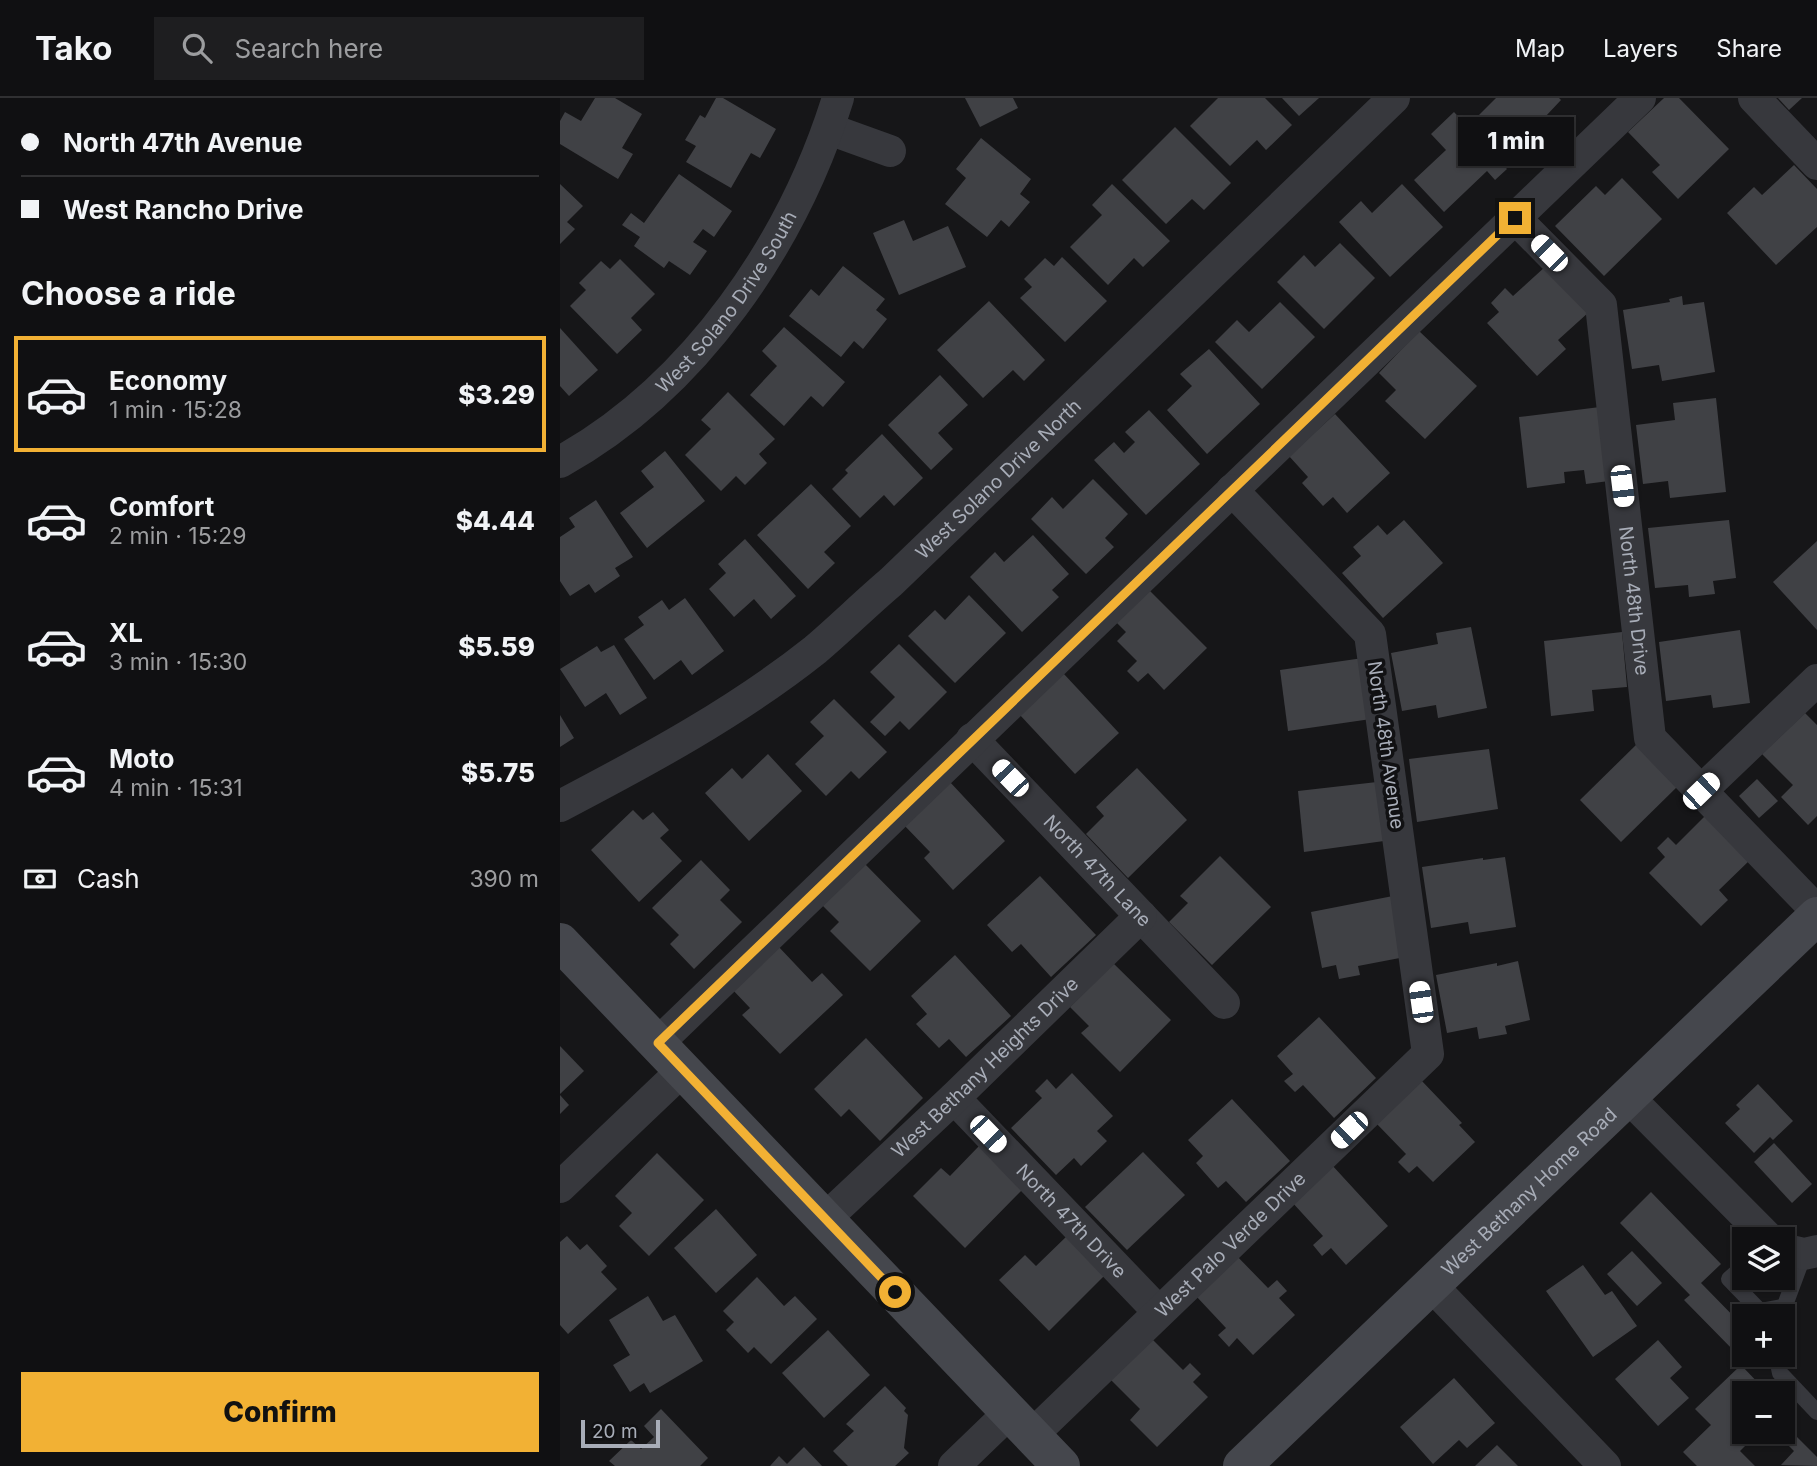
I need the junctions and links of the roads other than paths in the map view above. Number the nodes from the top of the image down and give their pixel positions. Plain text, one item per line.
1 (838, 98) edge
2 (1394, 98) edge
3 (1640, 98) edge
4 (1754, 98) edge
5 (829, 128) junction
6 (890, 151) dead end
7 (1817, 164) edge
8 (1515, 218) junction
9 (560, 462) edge
10 (1232, 490) junction
11 (1817, 680) edge
12 (972, 739) junction
13 (1701, 791) junction
14 (560, 806) edge
15 (1817, 913) edge
16 (1141, 916) junction
17 (560, 942) edge
18 (1224, 1003) dead end
19 (1428, 1054) joint
20 (671, 1056) junction
21 (1628, 1097) junction
22 (954, 1098) junction
23 (560, 1187) edge
24 (826, 1218) junction
25 (1757, 1227) edge
26 (1801, 1251) edge
27 (1431, 1285) junction
28 (1740, 1290) edge
29 (1753, 1304) edge
30 (1784, 1304) edge
31 (1159, 1312) junction
32 (1779, 1367) edge
33 (1817, 1412) edge
34 (1021, 1424) junction
35 (954, 1466) edge
36 (1061, 1466) edge
37 (1242, 1466) edge
38 (1605, 1466) edge

1 - 5 street, West Solano Drive South
2 - 14 street, West Solano Drive North
3 - 8 street
4 - 7 street
5 - 6 street
5 - 9 street, West Solano Drive South
8 - 10 street
8 - 13 street, North 48th Drive
10 - 12 street
10 - 19 street, North 48th Avenue
11 - 13 street
12 - 16 street, North 47th Lane
12 - 20 street
13 - 15 street, North 48th Drive
15 - 21 main road, West Bethany Home Road
16 - 18 street, North 47th Lane
16 - 22 street, West Bethany Heights Drive
17 - 20 main road
19 - 31 street, West Palo Verde Drive
20 - 23 street
20 - 24 main road
21 - 25 street
21 - 27 main road, West Bethany Home Road
22 - 24 street, West Bethany Heights Drive
22 - 31 street, North 47th Drive
24 - 34 main road
26 - 30 lane
27 - 37 main road, West Bethany Home Road
27 - 38 street
28 - 29 lane
31 - 34 street, West Palo Verde Drive
32 - 33 lane
34 - 35 street, West Palo Verde Drive
34 - 36 main road

